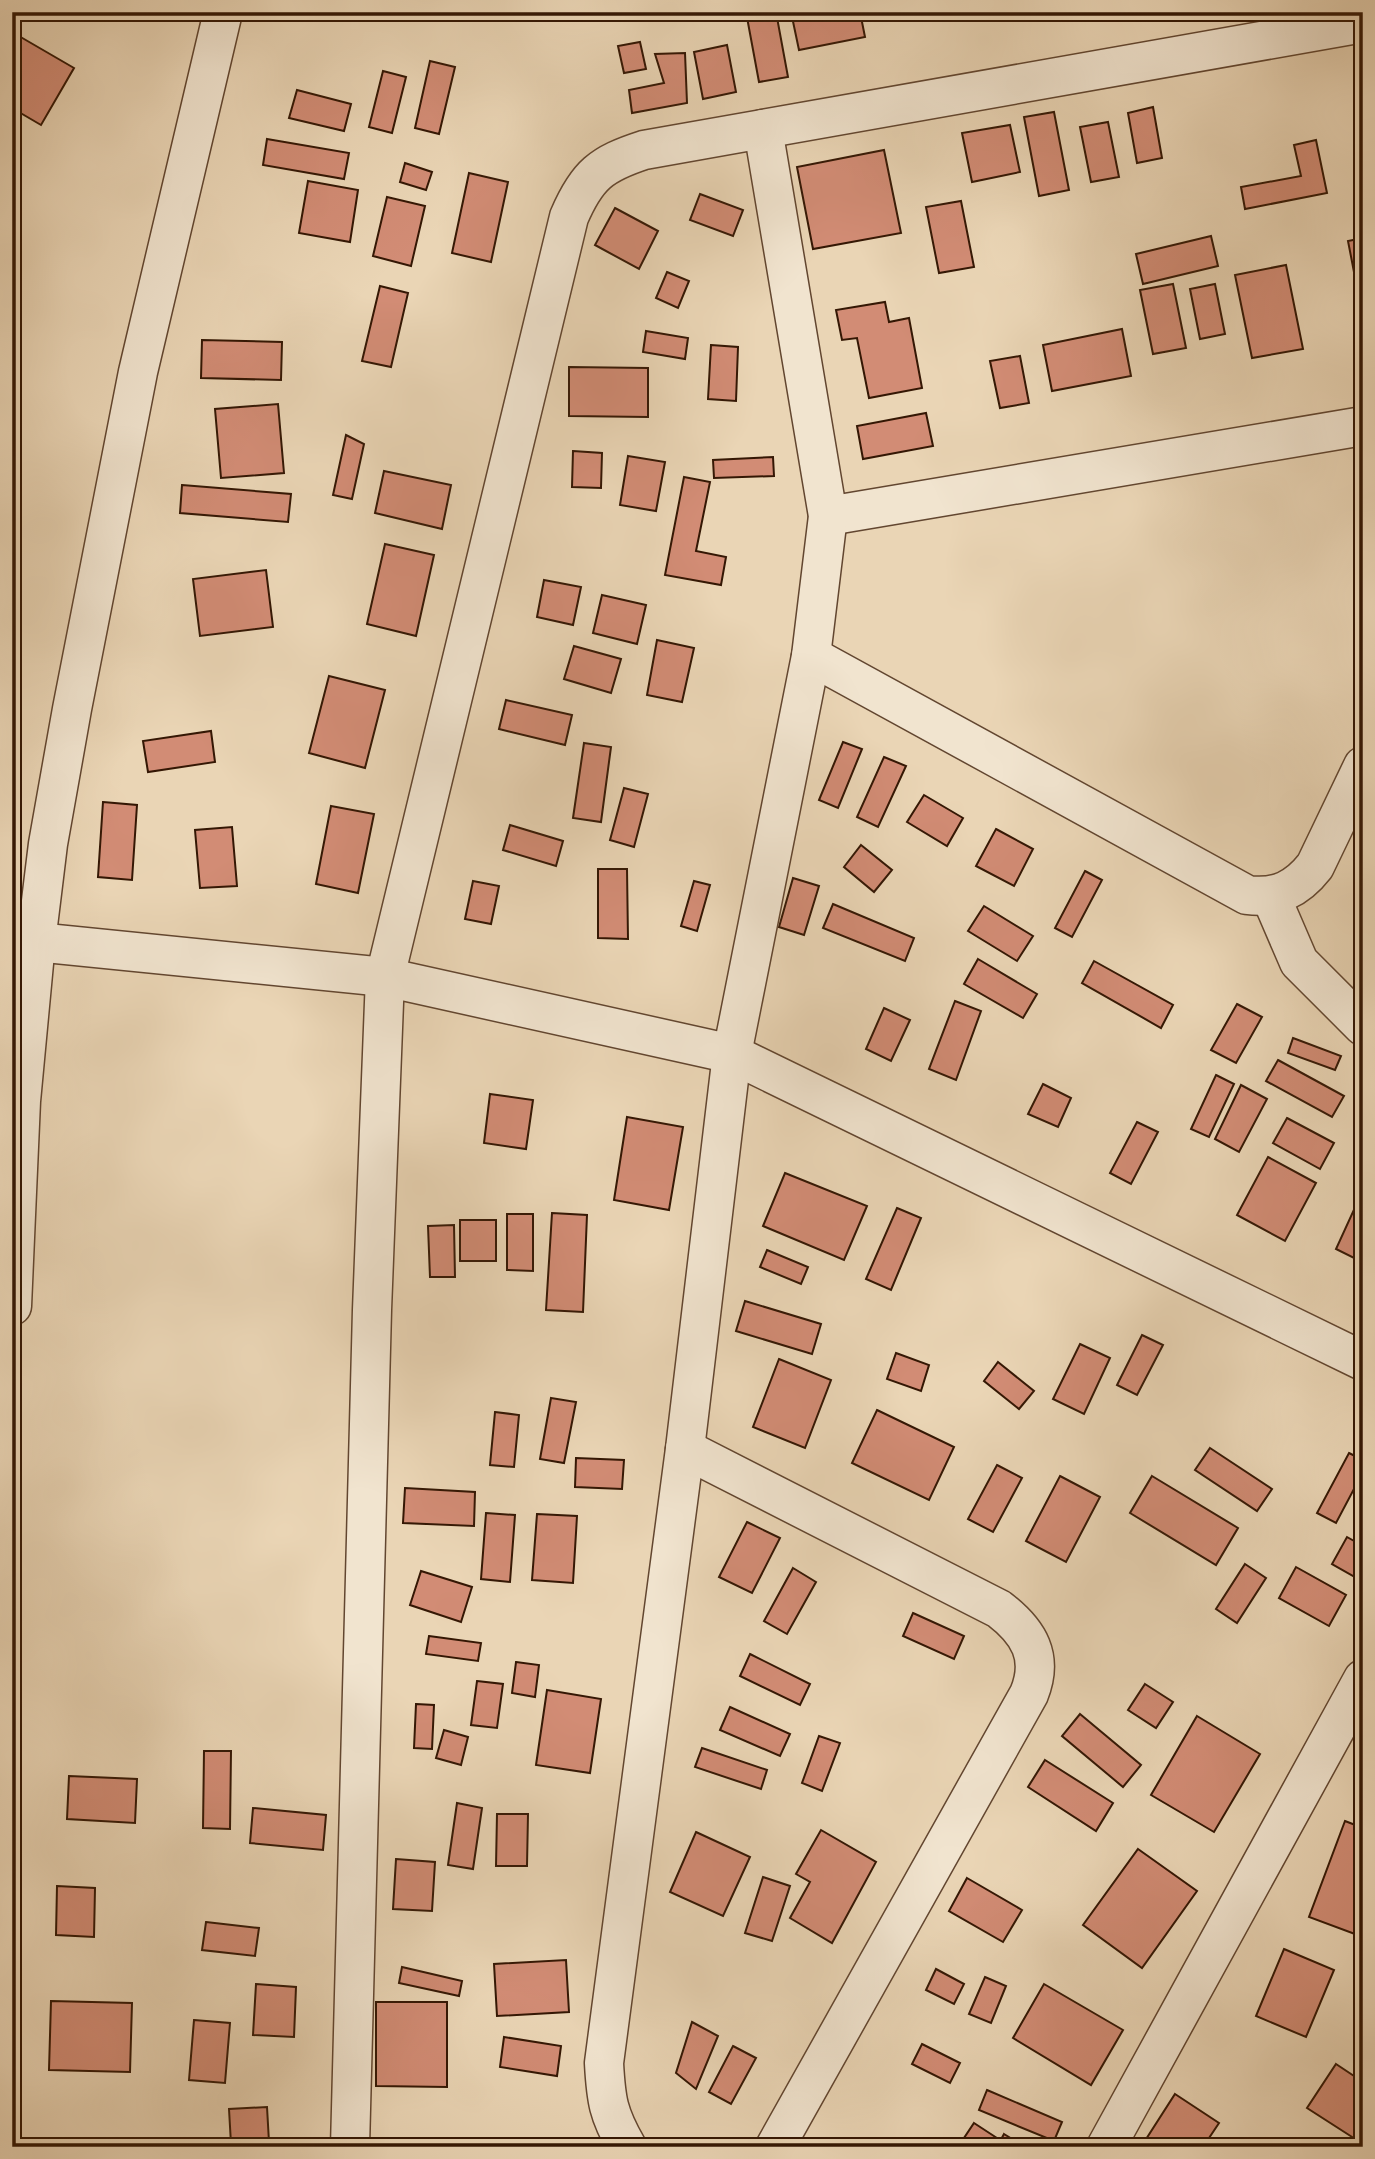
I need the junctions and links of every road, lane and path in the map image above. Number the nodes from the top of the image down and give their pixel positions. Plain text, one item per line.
1 (223, 12) edge
2 (1363, 23) edge
3 (763, 129) junction
4 (1363, 426) edge
5 (828, 516) junction
6 (811, 656) junction
7 (1363, 766) edge
8 (1271, 897) junction
9 (36, 942) junction
10 (385, 977) junction
11 (1363, 1026) edge
12 (732, 1054) junction
13 (12, 1306) edge
14 (1363, 1361) edge
15 (685, 1449) junction
16 (1363, 1679) edge
17 (350, 2147) edge
18 (627, 2147) edge
19 (775, 2147) edge
20 (1107, 2147) edge

1 - 9 street
2 - 3 street
3 - 5 street
3 - 10 street
4 - 5 street
5 - 6 street
6 - 8 street
6 - 12 street
7 - 8 street
8 - 11 street
9 - 10 street
9 - 13 street
10 - 12 street
10 - 17 street
12 - 14 street
12 - 15 street
15 - 18 street
15 - 19 street
16 - 20 street

